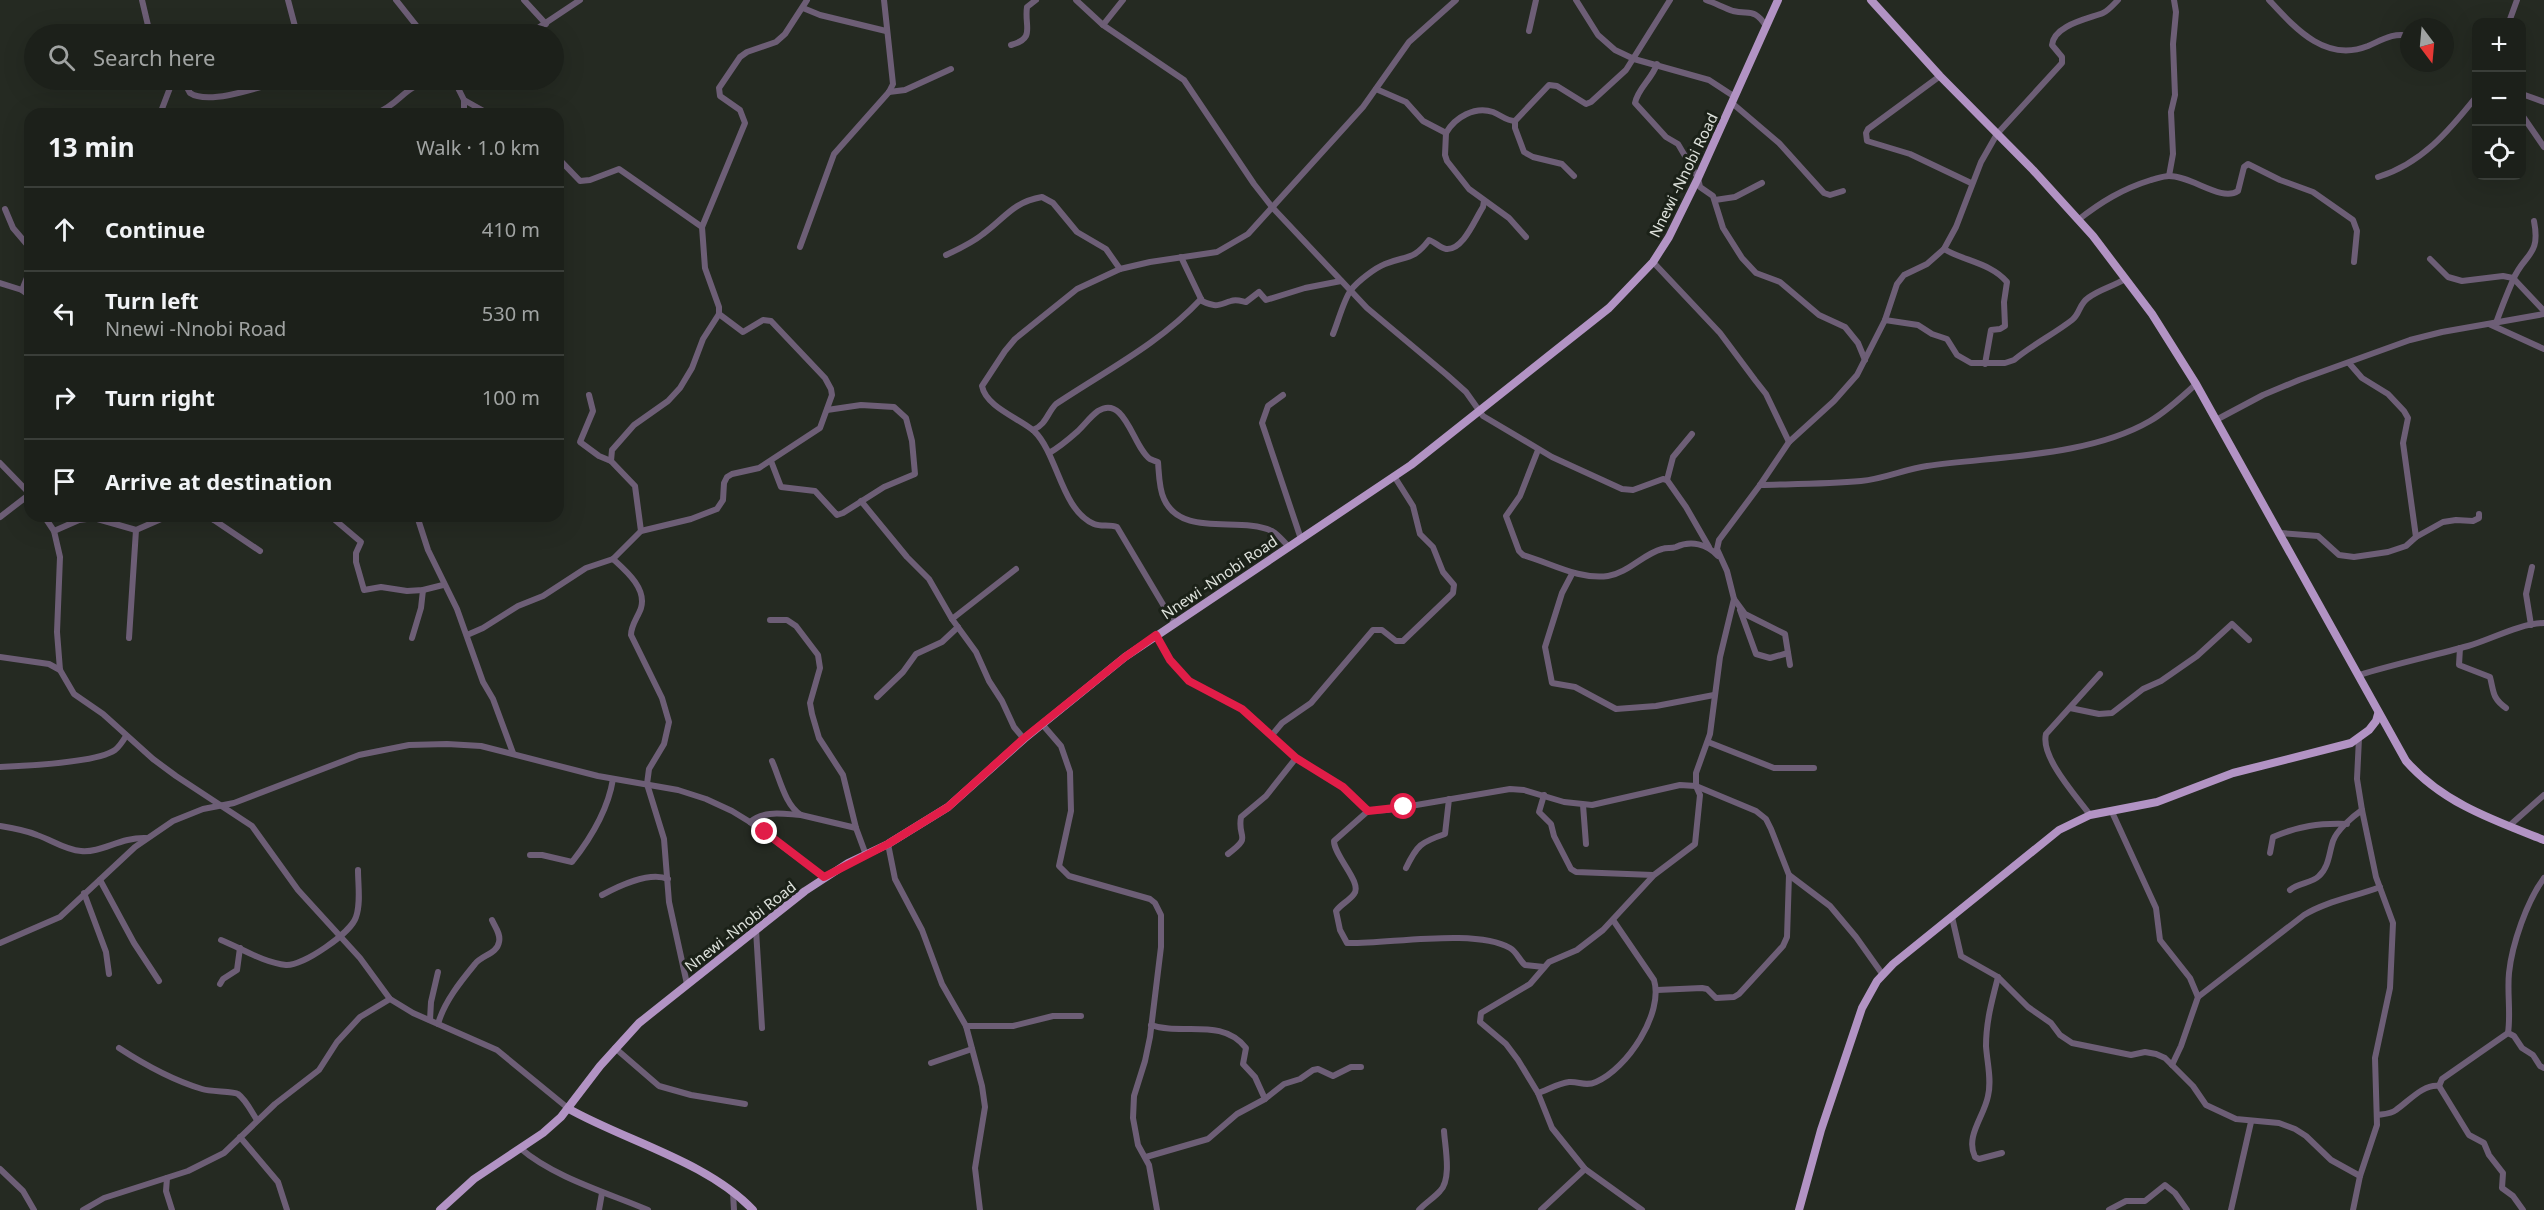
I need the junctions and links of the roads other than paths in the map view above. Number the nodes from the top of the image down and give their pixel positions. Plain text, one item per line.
1 (142, 0) edge
2 (288, 0) edge
3 (396, 0) edge
4 (524, 0) edge
5 (580, 0) edge
6 (807, 0) edge
7 (884, 0) edge
8 (1036, 0) edge
9 (1076, 0) edge
10 (1123, 0) edge
11 (1456, 0) edge
12 (1536, 0) edge
13 (1576, 0) edge
14 (1670, 0) edge
15 (1706, 0) edge
16 (1778, 0) edge
17 (1871, 0) edge
18 (2118, 0) edge
19 (2174, 0) edge
20 (2268, 0) edge
21 (2517, 0) edge
22 (803, 8) junction
23 (2510, 18) edge
24 (148, 24) edge
25 (294, 24) edge
26 (415, 24) edge
27 (546, 24) joint
28 (1103, 25) junction
29 (1766, 26) junction
30 (886, 31) junction
31 (1529, 31) dead end
32 (2400, 35) edge
33 (1011, 45) dead end
34 (1634, 59) junction
35 (1657, 64) junction
36 (951, 69) dead end
37 (1940, 76) junction
38 (1376, 89) junction
39 (169, 90) edge
40 (188, 90) edge
41 (249, 90) edge
42 (407, 90) edge
43 (459, 90) edge
44 (890, 92) junction
45 (2526, 95) edge
46 (464, 100) junction
47 (1734, 100) junction
48 (2472, 102) edge
49 (2544, 102) edge
50 (162, 108) edge
51 (388, 108) edge
52 (464, 108) edge
53 (478, 108) edge
54 (1515, 121) junction
55 (2526, 121) edge
56 (1446, 133) junction
57 (1997, 134) junction
58 (2544, 147) edge
59 (564, 164) edge
60 (1574, 176) dead end
61 (2169, 176) junction
62 (2378, 177) dead end
63 (1698, 178) junction
64 (1762, 183) dead end
65 (1971, 183) junction
66 (1843, 191) dead end
67 (1715, 200) junction
68 (1484, 201) junction
69 (1272, 207) junction
70 (5, 209) dead end
71 (2078, 220) junction
72 (2534, 221) dead end
73 (702, 227) junction
74 (1526, 237) dead end
75 (24, 241) edge
76 (800, 247) dead end
77 (1944, 249) junction
78 (946, 255) dead end
79 (1181, 257) junction
80 (2430, 260) dead end
81 (1653, 262) junction
82 (2354, 262) dead end
83 (1120, 269) junction
84 (2513, 278) junction
85 (2125, 279) junction
86 (1341, 281) junction
87 (0, 283) edge
88 (24, 285) edge
89 (22, 290) joint
90 (1350, 291) junction
91 (1201, 299) junction
92 (2544, 312) edge
93 (719, 314) junction
94 (1885, 320) junction
95 (2492, 324) junction
96 (1333, 334) dead end
97 (2544, 349) edge
98 (1865, 360) junction
99 (2349, 363) junction
100 (1985, 364) junction
101 (2196, 384) junction
102 (1283, 395) dead end
103 (589, 396) dead end
104 (827, 410) junction
105 (1480, 411) junction
106 (2216, 420) junction
107 (1033, 430) junction
108 (1692, 434) dead end
109 (1789, 442) junction
110 (1538, 450) junction
111 (1049, 453) junction
112 (611, 461) junction
113 (771, 461) junction
114 (0, 463) edge
115 (1394, 476) junction
116 (1666, 480) junction
117 (1760, 485) junction
118 (24, 488) edge
119 (24, 499) edge
120 (861, 501) junction
121 (2479, 514) dead end
122 (0, 517) edge
123 (48, 522) edge
124 (74, 522) edge
125 (113, 522) edge
126 (154, 522) edge
127 (217, 522) edge
128 (337, 522) edge
129 (419, 522) edge
130 (136, 530) junction
131 (54, 531) junction
132 (641, 531) junction
133 (2280, 533) junction
134 (2416, 537) junction
135 (1301, 539) junction
136 (1289, 547) junction
137 (1708, 547) junction
138 (260, 551) dead end
139 (1719, 556) junction
140 (613, 559) junction
141 (2532, 567) dead end
142 (1017, 569) dead end
143 (1572, 574) junction
144 (443, 585) junction
145 (423, 590) junction
146 (1734, 599) junction
147 (1739, 607) junction
148 (952, 619) junction
149 (770, 620) dead end
150 (2543, 622) edge
151 (1174, 623) junction
152 (2531, 625) junction
153 (958, 627) junction
154 (466, 635) junction
155 (1156, 635) junction
156 (129, 638) dead end
157 (412, 638) dead end
158 (2249, 640) dead end
159 (2460, 648) junction
160 (1788, 653) junction
161 (0, 657) edge
162 (1790, 665) dead end
163 (60, 670) junction
164 (2100, 674) dead end
165 (2359, 675) junction
166 (1714, 695) junction
167 (878, 697) dead end
168 (2070, 708) junction
169 (2506, 708) dead end
170 (2378, 714) junction
171 (1042, 724) junction
172 (2390, 734) junction
173 (1272, 735) junction
174 (126, 736) junction
175 (2362, 736) junction
176 (1023, 739) junction
177 (1708, 742) junction
178 (513, 753) junction
179 (1296, 758) junction
180 (772, 762) dead end
181 (0, 767) edge
182 (1814, 768) dead end
183 (613, 778) junction
184 (647, 784) junction
185 (1696, 786) junction
186 (1544, 795) junction
187 (2544, 795) edge
188 (1449, 799) junction
189 (1582, 805) junction
190 (223, 806) junction
191 (2362, 810) junction
192 (1368, 811) junction
193 (2112, 812) junction
194 (801, 815) junction
195 (2090, 815) junction
196 (750, 822) junction
197 (2347, 824) junction
198 (0, 826) edge
199 (2509, 826) junction
200 (856, 828) junction
201 (146, 838) junction
202 (2544, 840) edge
203 (888, 844) junction
204 (1586, 844) dead end
205 (2270, 853) dead end
206 (1228, 854) dead end
207 (530, 855) dead end
208 (866, 855) junction
209 (1406, 868) dead end
210 (358, 870) dead end
211 (1654, 875) junction
212 (1789, 875) junction
213 (824, 877) junction
214 (2544, 878) edge
215 (668, 879) junction
216 (100, 880) junction
217 (2380, 887) junction
218 (2290, 890) dead end
219 (84, 893) junction
220 (602, 895) dead end
221 (1952, 917) junction
222 (492, 920) dead end
223 (1613, 920) junction
224 (756, 930) junction
225 (340, 936) junction
226 (221, 940) dead end
227 (0, 943) edge
228 (240, 948) junction
229 (1544, 967) junction
230 (438, 972) dead end
231 (109, 974) dead end
232 (1882, 975) junction
233 (1998, 977) junction
234 (159, 981) dead end
235 (220, 984) dead end
236 (687, 984) junction
237 (1657, 990) junction
238 (2198, 997) junction
239 (390, 999) junction
240 (1081, 1016) dead end
241 (430, 1020) junction
242 (438, 1024) junction
243 (1151, 1025) junction
244 (966, 1026) junction
245 (762, 1028) dead end
246 (2508, 1033) junction
247 (119, 1048) dead end
248 (615, 1048) junction
249 (972, 1049) junction
250 (932, 1063) dead end
251 (2172, 1065) junction
252 (1361, 1067) dead end
253 (2544, 1068) edge
254 (2439, 1086) junction
255 (1538, 1093) junction
256 (1265, 1099) junction
257 (745, 1104) dead end
258 (569, 1109) junction
259 (2377, 1115) junction
260 (257, 1120) junction
261 (2252, 1122) junction
262 (1444, 1131) dead end
263 (240, 1137) junction
264 (520, 1148) junction
265 (2002, 1153) dead end
266 (1146, 1157) junction
267 (0, 1169) edge
268 (1585, 1169) junction
269 (2360, 1176) junction
270 (167, 1178) junction
271 (602, 1193) junction
272 (733, 1193) junction
273 (34, 1210) edge
274 (83, 1210) edge
275 (172, 1210) edge
276 (287, 1210) edge
277 (440, 1210) edge
278 (599, 1210) edge
279 (648, 1210) edge
280 (734, 1210) edge
281 (753, 1210) edge
282 (980, 1210) edge
283 (1157, 1210) edge
284 (1419, 1210) edge
285 (1541, 1210) edge
286 (1642, 1210) edge
287 (1799, 1210) edge
288 (2109, 1210) edge
289 (2187, 1210) edge
290 (2231, 1210) edge
291 (2353, 1210) edge
292 (2523, 1210) edge

1 - 24 street
2 - 25 street
3 - 26 street
4 - 27 street
5 - 27 street
6 - 22 street
7 - 30 street
8 - 33 street
9 - 28 street
10 - 28 street
11 - 38 street
12 - 31 street
13 - 34 street
14 - 34 street
15 - 29 street
16 - 29 main road, Nnewi -Nnobi Road
17 - 37 main road
18 - 57 street
19 - 61 street
20 - 32 street
21 - 23 street
22 - 30 street
22 - 73 street
28 - 69 street
29 - 47 main road, Nnewi -Nnobi Road
30 - 44 street
34 - 35 street
34 - 54 street
35 - 47 street
35 - 63 street
36 - 44 street
37 - 57 main road
37 - 65 street
38 - 56 street
38 - 69 street
39 - 50 street
40 - 41 street
42 - 51 street
43 - 46 street
44 - 76 street
45 - 49 street
46 - 52 street
46 - 53 street
47 - 63 main road, Nnewi -Nnobi Road
47 - 66 street
48 - 62 street
54 - 56 street
54 - 60 street
55 - 58 street
56 - 68 street
57 - 65 street
57 - 71 main road
59 - 73 street
61 - 71 street
61 - 82 street
63 - 67 street
63 - 81 main road, Nnewi -Nnobi Road
64 - 67 street
65 - 77 street
67 - 98 street
68 - 74 street
68 - 90 street
69 - 79 street
69 - 86 street
70 - 75 street
71 - 85 main road
72 - 84 street
73 - 93 street
77 - 94 street
77 - 100 street
78 - 83 street
79 - 83 street
79 - 91 street
80 - 84 street
81 - 105 main road, Nnewi -Nnobi Road
81 - 109 street
83 - 107 street
84 - 92 street
84 - 95 street
85 - 100 street
85 - 101 main road
86 - 90 street
86 - 91 street
87 - 89 street
88 - 89 street
90 - 96 street
90 - 105 street
91 - 107 street
92 - 95 street
93 - 104 street
93 - 112 street
94 - 98 street
94 - 100 street
95 - 97 street
95 - 99 street
98 - 109 street
99 - 106 street
99 - 134 street
101 - 106 main road
101 - 117 street
102 - 135 street
103 - 112 street
104 - 113 street
104 - 120 street
105 - 110 street
105 - 115 main road, Nnewi -Nnobi Road
106 - 133 main road
107 - 111 street
108 - 116 street
109 - 117 street
110 - 116 street
110 - 143 street
111 - 136 street
111 - 151 street
112 - 132 street
113 - 120 street
113 - 132 street
114 - 118 street
115 - 135 main road, Nnewi -Nnobi Road
115 - 173 street
116 - 137 street
117 - 139 street
119 - 122 street
120 - 148 street
121 - 134 street
123 - 131 street
124 - 131 street
125 - 130 street
126 - 130 street
127 - 138 street
128 - 145 street
129 - 144 street
130 - 156 street
131 - 163 street
132 - 140 street
133 - 134 street
133 - 165 main road
135 - 136 main road, Nnewi -Nnobi Road
136 - 151 main road, Nnewi -Nnobi Road
137 - 139 street
137 - 143 street
139 - 146 street
140 - 154 street
140 - 184 street
141 - 152 street
142 - 148 street
143 - 166 street
144 - 145 street
144 - 154 street
145 - 157 street
146 - 147 street
146 - 166 street
147 - 160 street
147 - 160 street
148 - 153 street
149 - 200 street
150 - 152 street
151 - 155 main road, Nnewi -Nnobi Road
152 - 159 street
153 - 167 street
153 - 176 street
154 - 178 street
155 - 171 main road, Nnewi -Nnobi Road
155 - 173 street
158 - 168 street
159 - 165 street
159 - 169 street
160 - 162 street
161 - 163 street
163 - 174 street
164 - 168 street
165 - 170 main road
166 - 177 street
168 - 195 street
170 - 172 main road
170 - 175 main road
171 - 176 main road, Nnewi -Nnobi Road
171 - 243 street
172 - 175 main road
172 - 199 main road
173 - 179 street
174 - 181 street
174 - 190 street
175 - 191 street
175 - 193 main road
176 - 203 main road, Nnewi -Nnobi Road
177 - 182 street
177 - 185 street
178 - 183 street
178 - 190 street
179 - 192 street
179 - 206 street
180 - 194 street
183 - 184 street
183 - 207 street
184 - 196 street
184 - 215 street
185 - 189 street
185 - 211 street
185 - 212 street
186 - 188 street
186 - 189 street
186 - 211 street
187 - 199 street
188 - 192 street
188 - 209 street
189 - 204 street
190 - 201 street
190 - 225 street
191 - 197 street
191 - 217 street
192 - 229 street
193 - 195 main road
193 - 238 street
194 - 196 street
194 - 200 street
195 - 221 main road
196 - 213 street
197 - 205 street
197 - 218 street
198 - 201 street
199 - 202 main road
200 - 208 street
201 - 216 street
203 - 208 main road, Nnewi -Nnobi Road
203 - 244 street
208 - 213 main road, Nnewi -Nnobi Road
210 - 225 street
211 - 223 street
212 - 232 street
212 - 237 street
213 - 224 main road, Nnewi -Nnobi Road
214 - 246 street
215 - 220 street
215 - 236 street
216 - 219 street
216 - 234 street
217 - 238 street
217 - 259 street
219 - 227 street
219 - 231 street
221 - 232 main road
221 - 233 street
222 - 242 street
223 - 229 street
223 - 237 street
224 - 236 main road, Nnewi -Nnobi Road
224 - 245 street
225 - 228 street
225 - 239 street
226 - 228 street
228 - 235 street
229 - 255 street
230 - 241 street
232 - 287 main road
233 - 251 street
233 - 265 street
236 - 248 main road, Nnewi -Nnobi Road
237 - 255 street
238 - 251 street
239 - 241 street
239 - 260 street
240 - 244 street
241 - 242 street
242 - 258 street
243 - 256 street
243 - 266 street
244 - 249 street
246 - 253 street
246 - 254 street
247 - 260 street
248 - 257 street
248 - 258 main road, Nnewi -Nnobi Road
249 - 250 street
249 - 282 street
251 - 261 street
252 - 256 street
254 - 259 street
254 - 292 street
255 - 268 street
256 - 266 street
258 - 264 main road, Nnewi -Nnobi Road
258 - 272 main road
259 - 269 street
260 - 263 street
261 - 269 street
261 - 290 street
262 - 284 street
263 - 270 street
263 - 276 street
264 - 271 street
264 - 277 main road, Nnewi -Nnobi Road
266 - 283 street
267 - 273 street
268 - 285 street
268 - 286 street
269 - 291 street
270 - 274 street
270 - 275 street
271 - 278 street
271 - 279 street
272 - 280 street
272 - 281 main road
288 - 289 street

